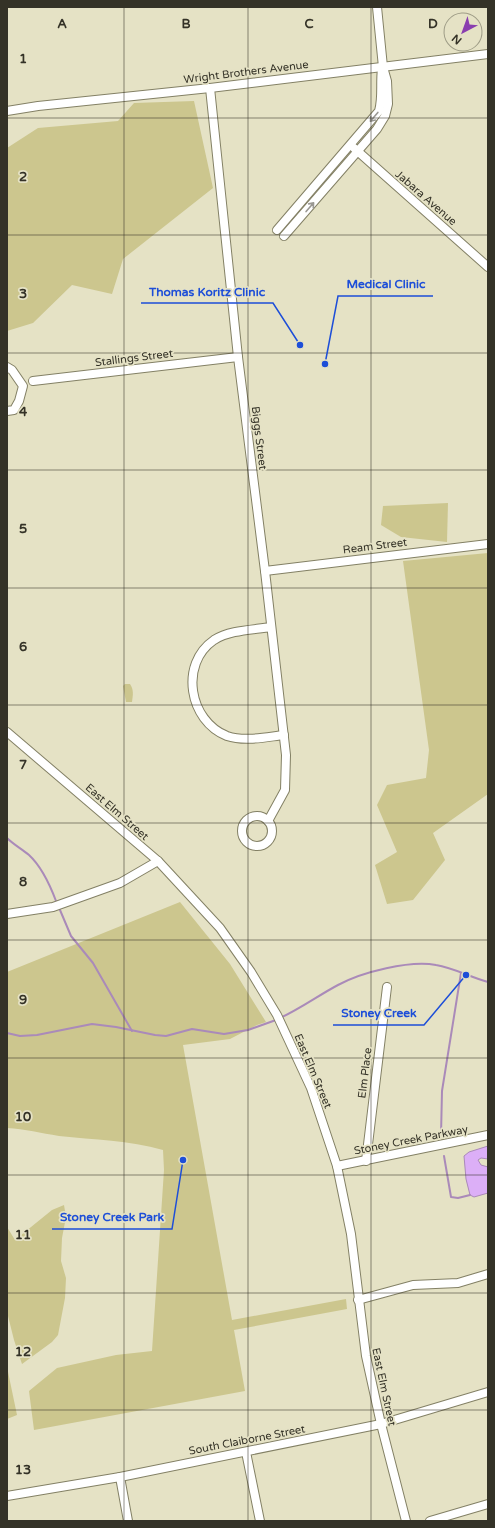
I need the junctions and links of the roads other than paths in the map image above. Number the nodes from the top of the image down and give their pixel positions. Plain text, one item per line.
1 (377, 7) edge
2 (488, 54) edge
3 (383, 67) junction
4 (210, 88) junction
5 (7, 111) edge
6 (350, 145) junction
7 (358, 152) junction
8 (277, 230) dead end
9 (284, 236) dead end
10 (488, 267) edge
11 (238, 357) junction
12 (7, 367) edge
13 (33, 381) dead end
14 (7, 411) edge
15 (488, 544) edge
16 (265, 571) junction
17 (271, 627) junction
18 (7, 732) edge
19 (284, 735) junction
20 (268, 821) dead end
21 (158, 861) junction
22 (7, 914) edge
23 (387, 987) dead end
24 (488, 1135) edge
25 (366, 1161) junction
26 (337, 1166) junction
27 (488, 1274) edge
28 (358, 1300) junction
29 (488, 1392) edge
30 (380, 1424) junction
31 (246, 1452) junction
32 (120, 1477) junction
33 (7, 1496) edge
34 (488, 1504) edge
35 (128, 1521) edge
36 (260, 1521) edge
37 (406, 1521) edge
38 (430, 1521) edge

1 - 3 street
2 - 3 street, Wright Brothers Avenue
3 - 4 street, Wright Brothers Avenue
3 -> 6 street
3 - 7 street
4 - 5 street, Wright Brothers Avenue
4 - 11 street, Biggs Street
6 - 7 street, Jabara Avenue
6 - 8 street
9 -> 7 street
7 - 10 street, Jabara Avenue
11 - 13 street, Stallings Street
11 - 16 street, Biggs Street
12 - 14 street
15 - 16 street, Ream Street
16 - 17 street, Biggs Street
17 - 19 street, Biggs Street
17 - 19 street
18 - 21 street, East Elm Street
19 - 20 street, Biggs Street
21 - 22 street
21 - 26 street, East Elm Street
23 - 25 street, Elm Place
24 - 25 street, Stoney Creek Parkway
25 - 26 street, Stoney Creek Parkway
26 - 28 street, East Elm Street
27 - 28 street
28 - 30 street, East Elm Street
29 - 30 street, South Claiborne Street
30 - 31 street, South Claiborne Street
30 - 37 street, East Elm Street
31 - 32 street, South Claiborne Street
31 - 36 street
32 - 33 street, South Claiborne Street
32 - 35 street
34 - 38 street

